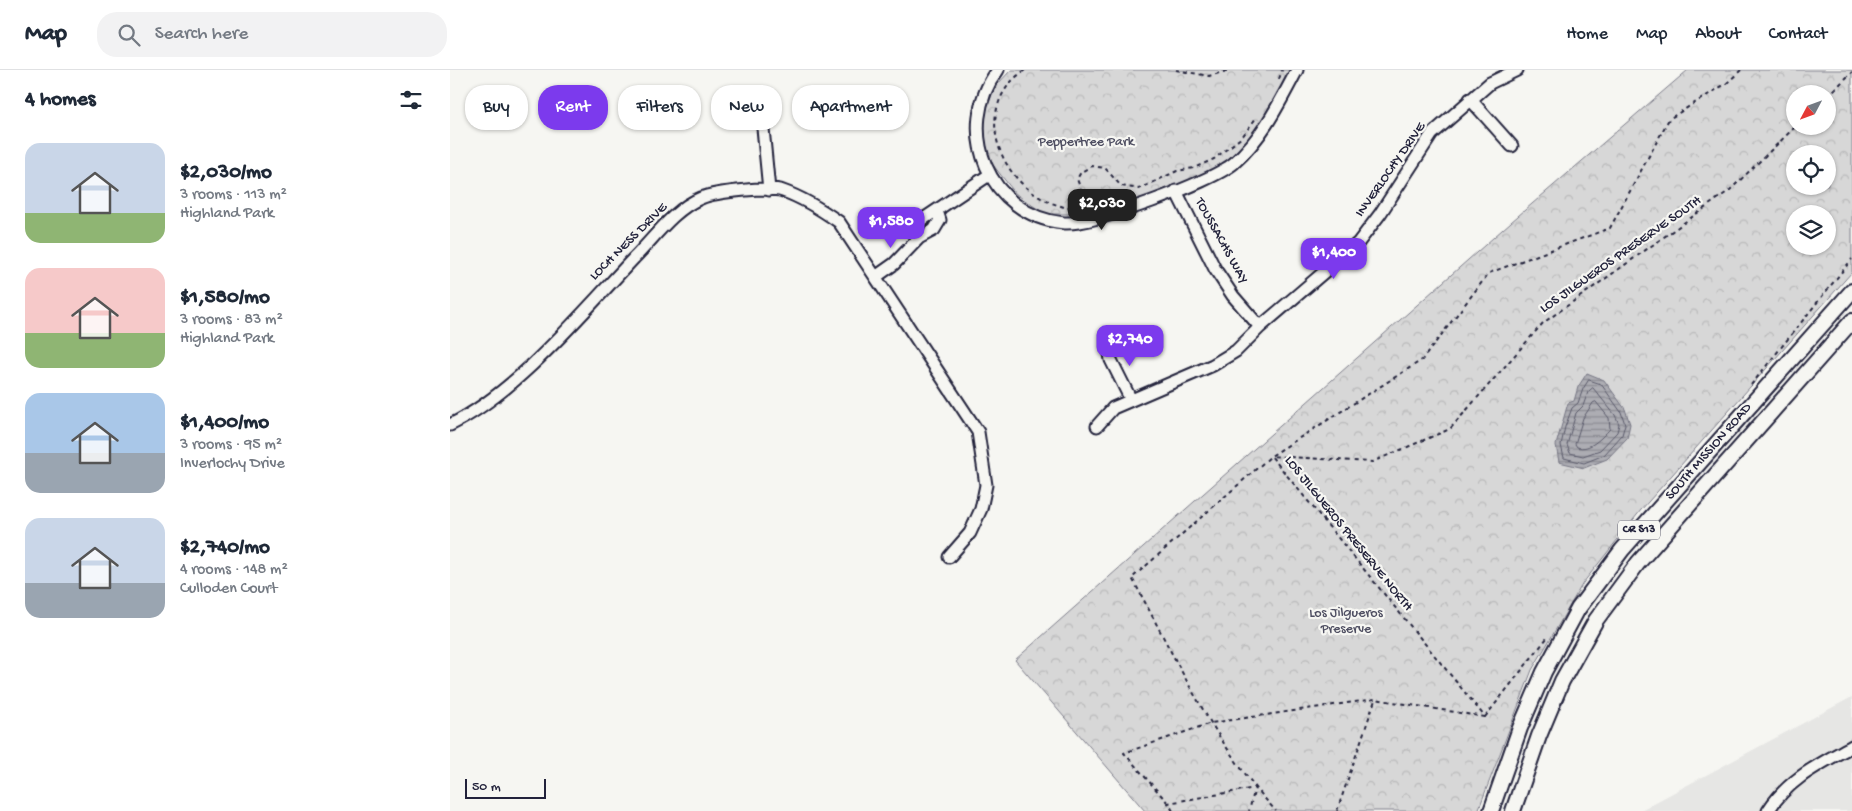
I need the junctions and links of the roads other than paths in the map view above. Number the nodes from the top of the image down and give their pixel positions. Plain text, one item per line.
1 (998, 70) edge
2 (1297, 70) edge
3 (1517, 70) edge
4 (1470, 99) junction
5 (763, 130) edge
6 (1512, 146) dead end
7 (989, 174) junction
8 (769, 190) junction
9 (1176, 192) junction
10 (877, 276) junction
11 (1852, 291) edge
12 (1852, 321) edge
13 (1260, 328) junction
14 (1108, 341) dead end
15 (1131, 400) junction
16 (450, 425) edge
17 (1097, 426) dead end
18 (949, 557) dead end
19 (1852, 746) edge
20 (1491, 811) edge
21 (1512, 811) edge
22 (1768, 811) edge

1 - 7 street
2 - 9 street
3 - 4 street, INVERLOCHY DRIVE
4 - 6 street
4 - 13 street, INVERLOCHY DRIVE
5 - 8 street
7 - 9 street
7 - 10 street
8 - 10 street, LOCH NESS DRIVE
8 - 16 street, LOCH NESS DRIVE
9 - 13 street, TOUSSACHS WAY
10 - 18 street, LOCH NESS DRIVE
11 - 20 main road, SOUTH MISSION ROAD / CR S13
12 - 21 main road, SOUTH MISSION ROAD / CR S13
13 - 15 street, INVERLOCHY DRIVE
14 - 15 street
15 - 17 street, INVERLOCHY DRIVE
19 - 22 street

